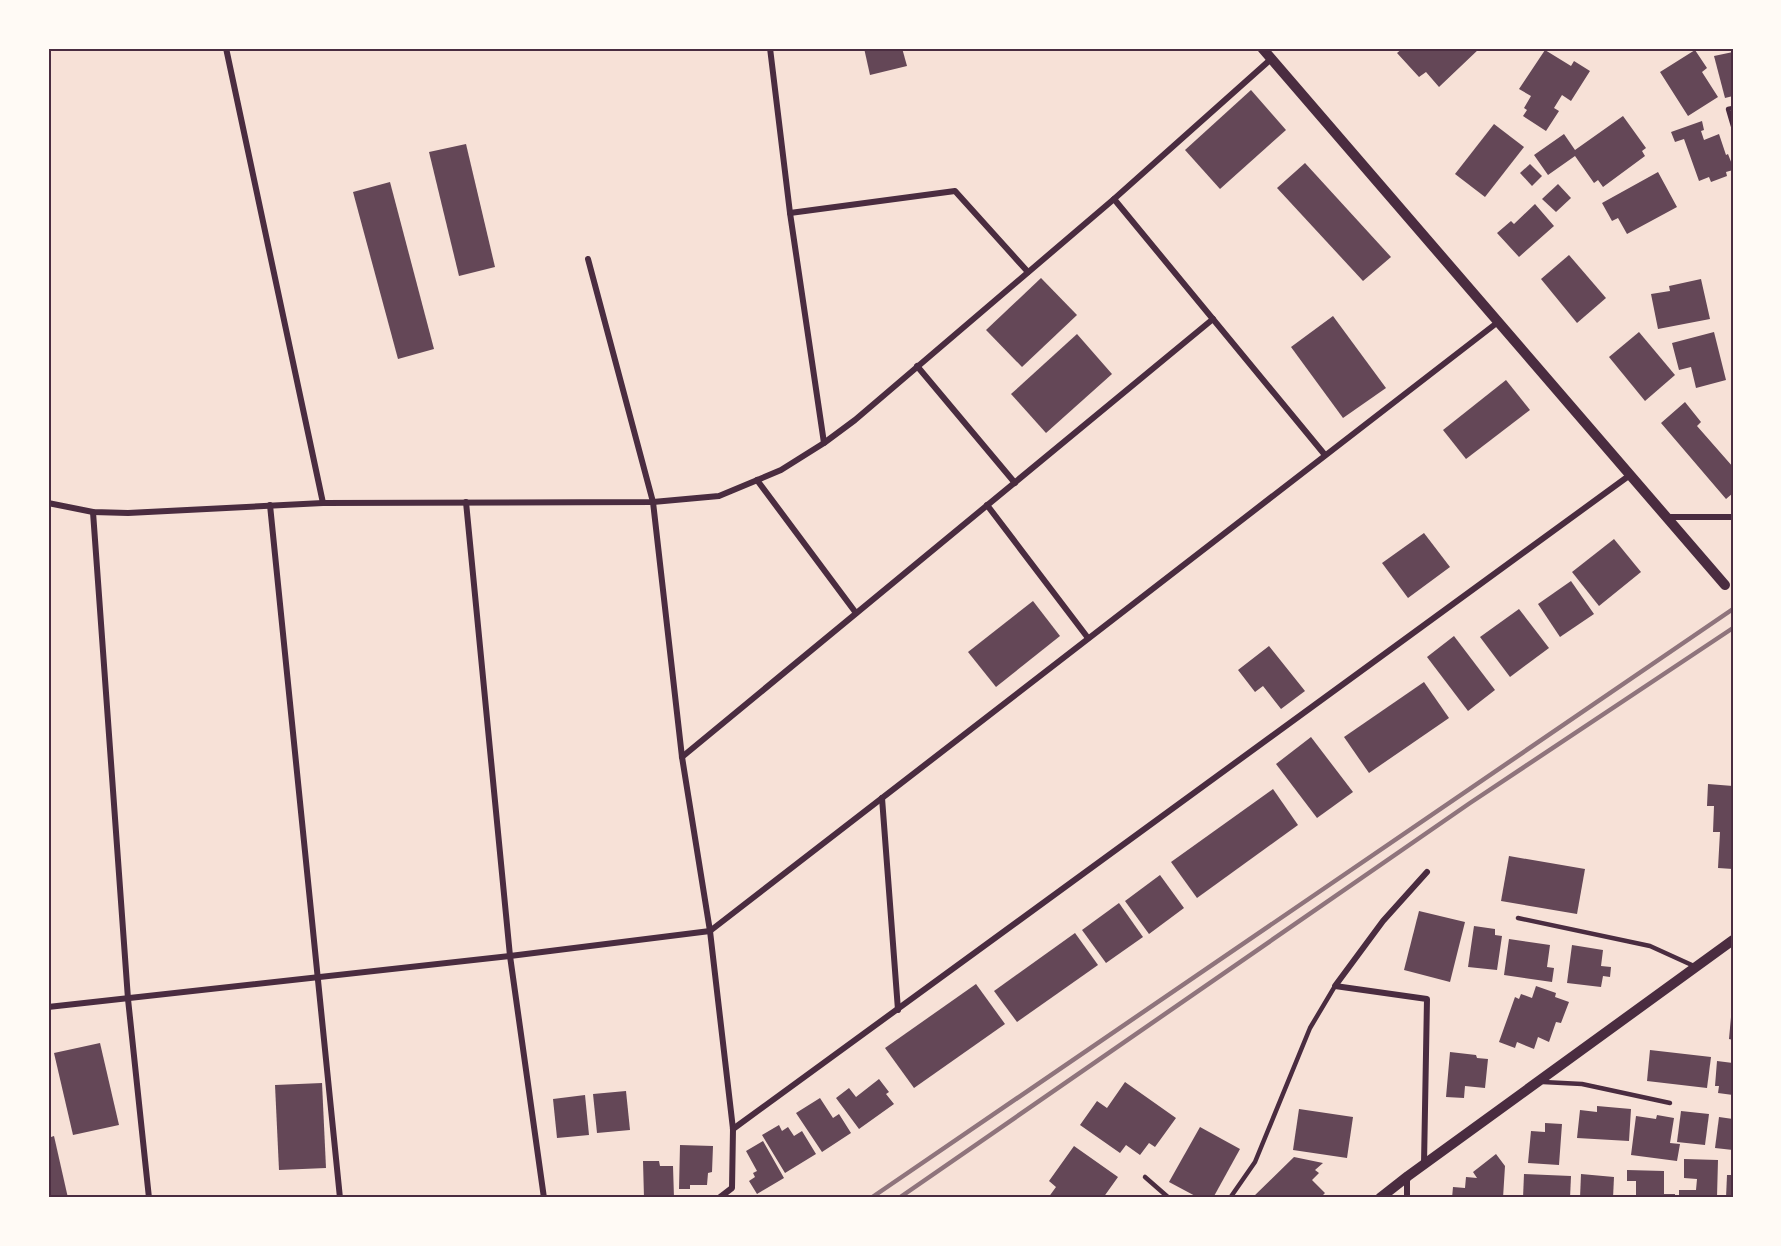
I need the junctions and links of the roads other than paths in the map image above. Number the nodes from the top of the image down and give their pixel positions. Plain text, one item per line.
1 (226, 48) edge
2 (770, 48) edge
3 (1262, 48) edge
4 (1271, 59) junction
5 (1733, 108) edge
6 (1733, 126) edge
7 (1114, 199) junction
8 (790, 213) junction
9 (588, 259) dead end
10 (1028, 273) junction
11 (1213, 319) junction
12 (1498, 322) junction
13 (918, 366) junction
14 (824, 443) junction
15 (1325, 455) junction
16 (1630, 475) junction
17 (757, 480) junction
18 (1015, 483) junction
19 (466, 502) junction
20 (653, 502) junction
21 (48, 503) edge
22 (323, 503) junction
23 (987, 505) junction
24 (270, 506) junction
25 (93, 512) junction
26 (1666, 516) junction
27 (1733, 517) edge
28 (1725, 585) dead end
29 (856, 613) junction
30 (1088, 638) junction
31 (682, 757) junction
32 (882, 798) junction
33 (1427, 872) dead end
34 (1518, 918) dead end
35 (710, 931) junction
36 (1733, 940) edge
37 (510, 956) junction
38 (1696, 967) junction
39 (318, 977) junction
40 (1335, 986) junction
41 (128, 999) junction
42 (48, 1007) edge
43 (898, 1010) junction
44 (1539, 1082) junction
45 (1670, 1103) dead end
46 (733, 1130) junction
47 (1424, 1164) junction
48 (1407, 1176) junction
49 (1145, 1177) dead end
50 (149, 1198) edge
51 (340, 1198) edge
52 (544, 1198) edge
53 (719, 1198) edge
54 (1169, 1198) edge
55 (1230, 1198) edge
56 (1380, 1198) edge
57 (1407, 1198) edge

1 - 22 street
2 - 8 street
3 - 4 street
4 - 7 street
4 - 12 street
5 - 6 lane
7 - 10 street
7 - 11 street
8 - 10 street
8 - 14 street
9 - 20 street
10 - 13 street
11 - 15 street
11 - 18 street
12 - 15 street
12 - 16 street
13 - 14 street
13 - 18 street
14 - 17 street
15 - 30 street
16 - 26 street
16 - 43 street
17 - 20 street
17 - 29 street
18 - 23 street
19 - 20 street
19 - 22 street
19 - 37 street
20 - 31 street
21 - 25 street
22 - 24 street
23 - 29 street
23 - 30 street
24 - 25 street
24 - 39 street
25 - 41 street
26 - 27 street
26 - 28 street
29 - 31 street
30 - 32 street
31 - 35 street
32 - 35 street
32 - 43 street
33 - 40 street
34 - 38 lane
35 - 37 street
35 - 46 street
36 - 38 street
37 - 39 street
37 - 52 street
38 - 44 street
39 - 41 street
39 - 51 street
40 - 47 street
40 - 55 lane
41 - 42 street
41 - 50 street
43 - 46 street
44 - 45 lane
44 - 47 street
46 - 53 street
47 - 48 street
48 - 56 street
48 - 57 street
49 - 54 lane

